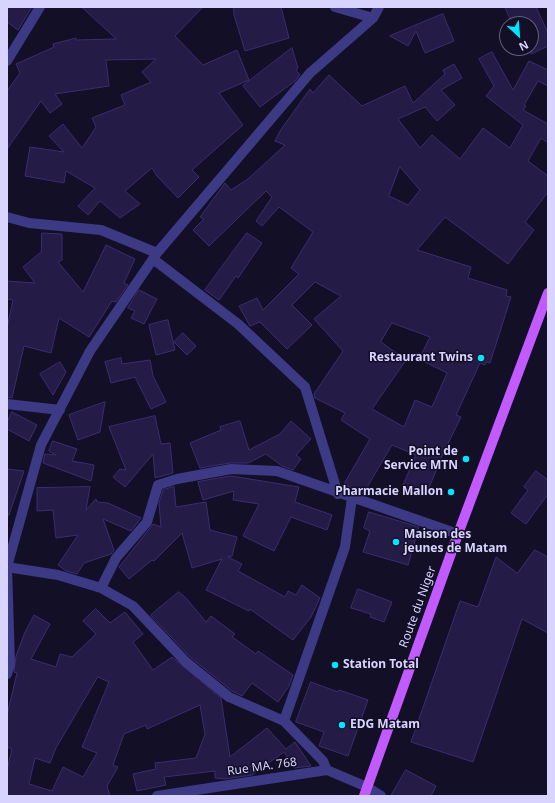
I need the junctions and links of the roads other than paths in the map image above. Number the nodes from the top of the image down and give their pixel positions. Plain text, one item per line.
1 (40, 7) edge
2 (335, 7) edge
3 (380, 7) edge
4 (373, 18) junction
5 (7, 61) edge
6 (7, 217) edge
7 (155, 256) junction
8 (548, 293) edge
9 (7, 404) edge
10 (60, 410) junction
11 (338, 494) junction
12 (352, 498) junction
13 (458, 534) junction
14 (7, 567) edge
15 (101, 588) junction
16 (7, 674) edge
17 (284, 721) junction
18 (327, 770) junction
19 (366, 792) edge
20 (156, 796) edge
21 (381, 796) edge

1 - 5 street
2 - 4 street
3 - 4 street
4 - 7 street
6 - 7 street
7 - 10 street
7 - 11 street
8 - 13 main road, Route du Niger
9 - 10 street
10 - 14 street
11 - 12 street
11 - 15 street
12 - 13 street
12 - 17 street
13 - 19 main road, Route du Niger
14 - 15 street
14 - 16 street
15 - 17 street
17 - 18 street
18 - 19 street
18 - 20 street, Rue MA. 768
19 - 21 street

